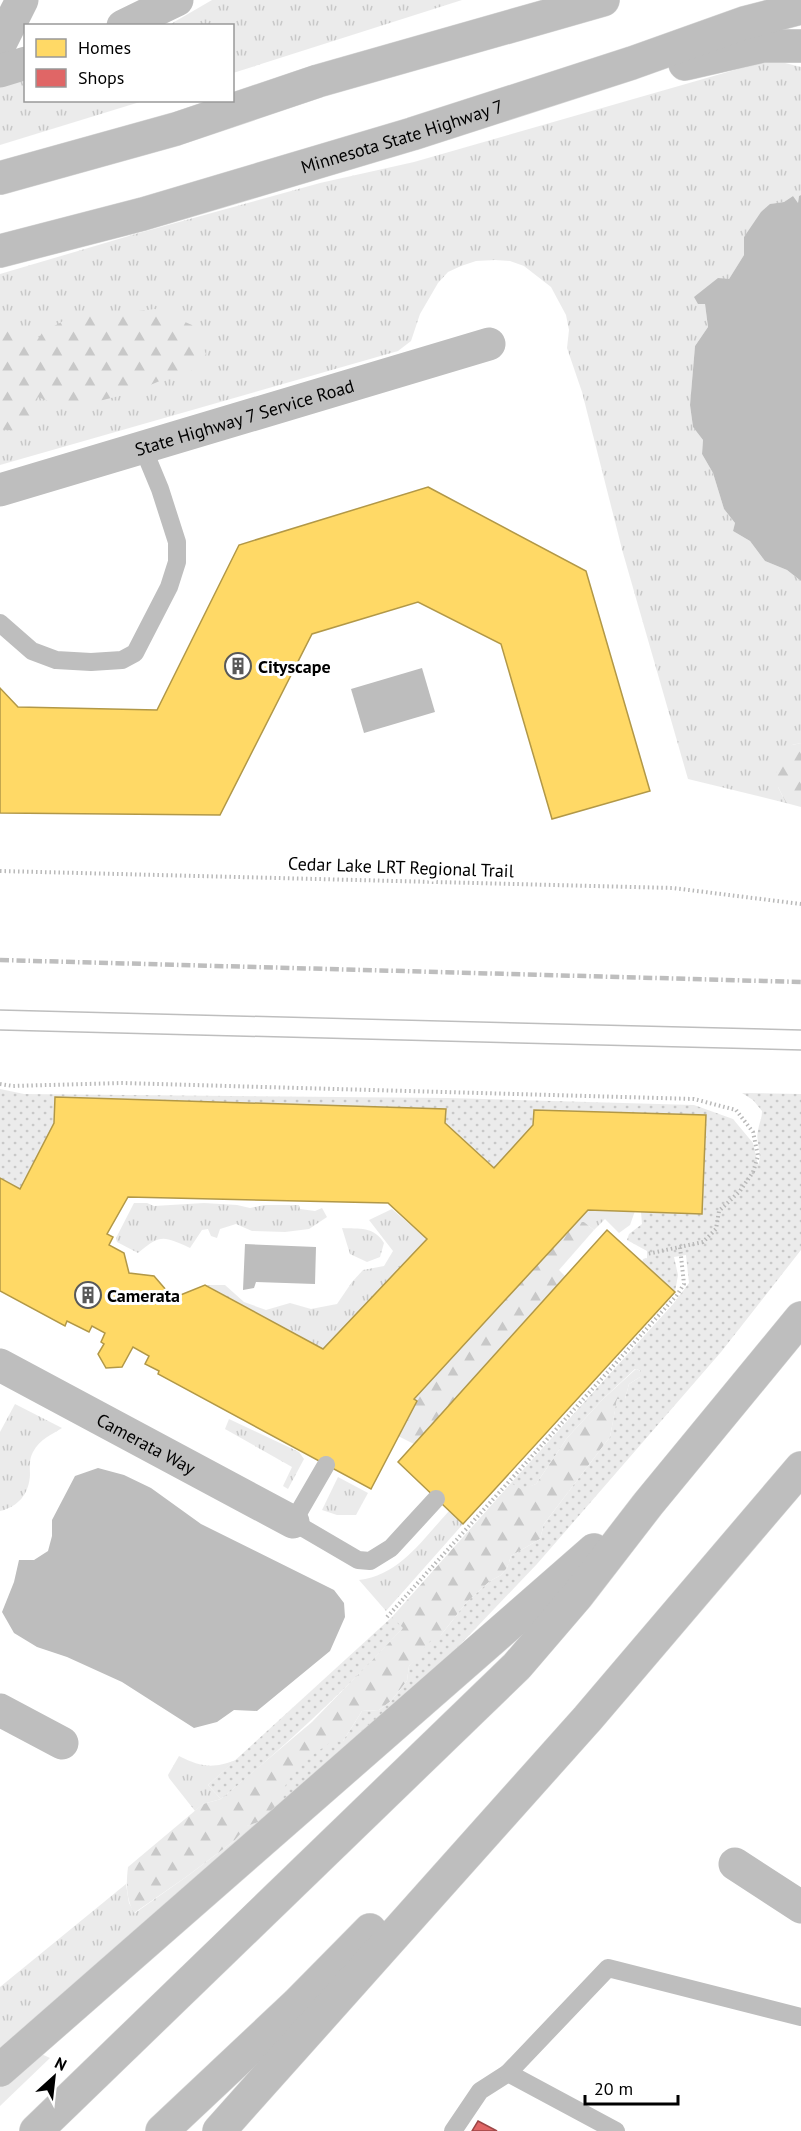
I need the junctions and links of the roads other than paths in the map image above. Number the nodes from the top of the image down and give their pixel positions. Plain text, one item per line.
1 (22, 0) edge
2 (177, 0) edge
3 (543, 0) edge
4 (603, 0) edge
5 (801, 8) edge
6 (127, 24) edge
7 (0, 44) edge
8 (801, 46) edge
9 (426, 51) junction
10 (24, 64) edge
11 (0, 71) edge
12 (412, 134) junction
13 (0, 178) edge
14 (0, 251) edge
15 (489, 344) dead end
16 (143, 448) junction
17 (0, 490) edge
18 (0, 623) edge
19 (801, 1318) edge
20 (0, 1365) edge
21 (326, 1465) dead end
22 (801, 1468) edge
23 (436, 1499) dead end
24 (648, 1504) junction
25 (293, 1522) junction
26 (0, 1710) edge
27 (588, 1718) junction
28 (62, 1743) dead end
29 (735, 1864) dead end
30 (801, 1907) edge
31 (801, 2017) edge
32 (0, 2070) edge
33 (508, 2073) junction
34 (36, 2131) edge
35 (162, 2131) edge
36 (219, 2131) edge
37 (453, 2131) edge
38 (616, 2131) edge

1 - 7 main road
2 - 6 main road
3 - 9 main road
4 - 9 main road
5 - 12 main road, Minnesota State Highway 7
8 - 12 main road
9 - 13 main road
10 - 11 main road
12 - 14 main road, Minnesota State Highway 7
15 - 16 main road, State Highway 7 Service Road
16 - 17 main road, State Highway 7 Service Road
16 - 18 lane
19 - 24 main road
20 - 25 main road, Camerata Way
21 - 25 lane
22 - 27 main road
23 - 25 lane
24 - 32 main road
24 - 34 main road
26 - 28 main road
27 - 35 main road
27 - 36 main road
29 - 30 main road
31 - 33 lane
33 - 37 lane
33 - 38 lane

